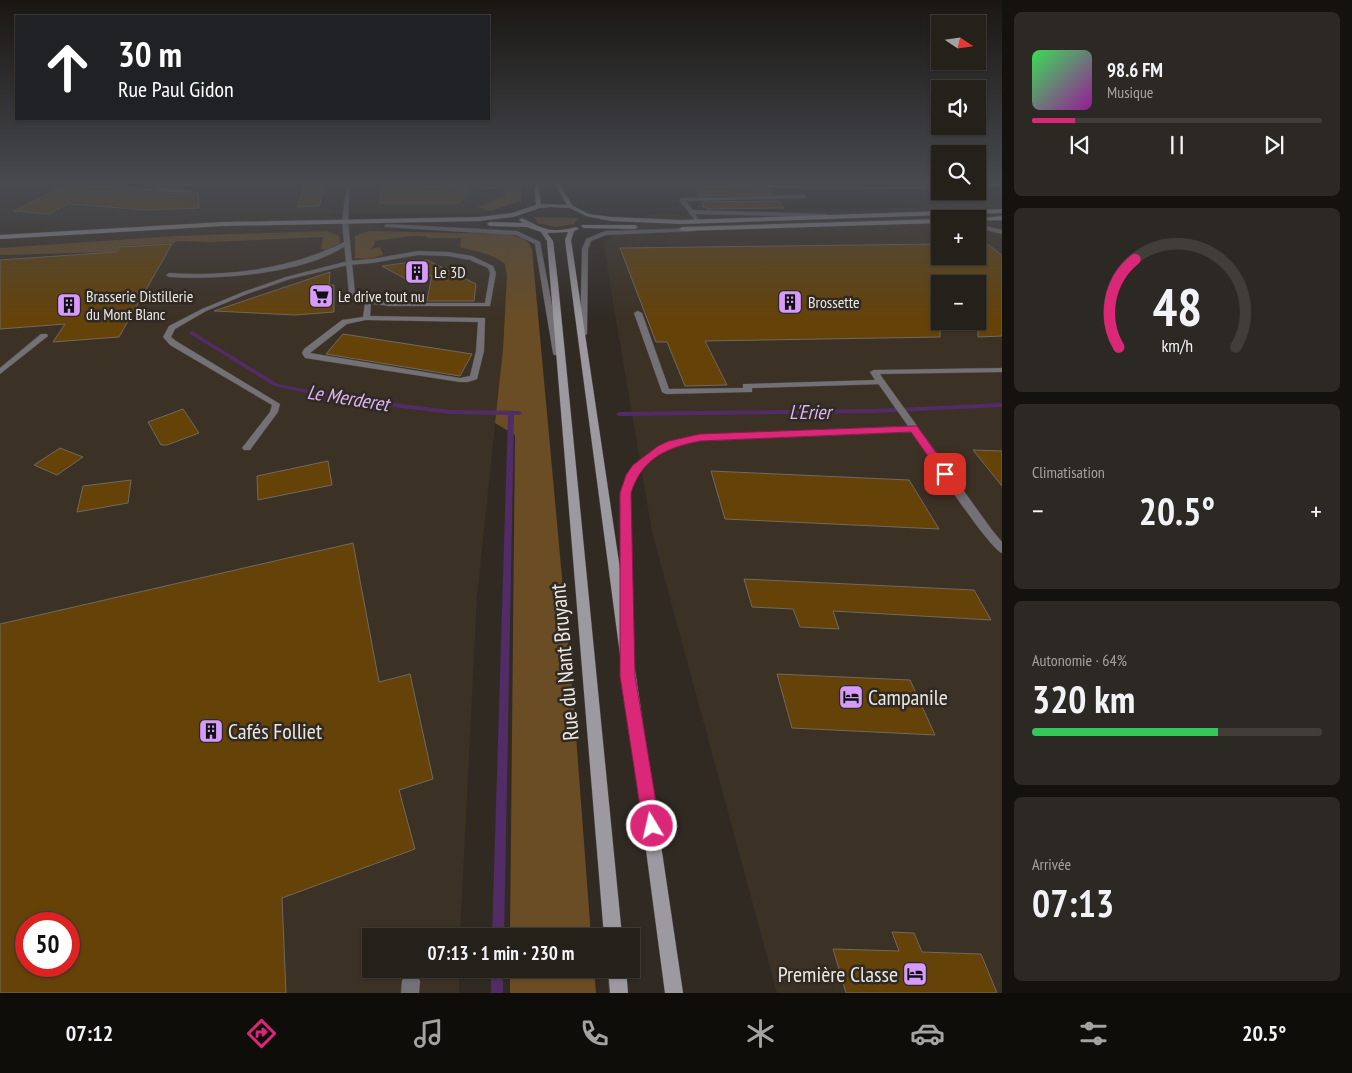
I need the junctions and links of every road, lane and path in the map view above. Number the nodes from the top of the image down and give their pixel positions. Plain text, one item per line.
1 (130, 228) edge
2 (256, 228) edge
3 (345, 228) edge
4 (431, 228) edge
5 (538, 228) edge
6 (577, 228) edge
7 (671, 228) edge
8 (716, 228) edge
9 (987, 228) edge
10 (696, 229) junction
11 (543, 230) junction
12 (572, 230) junction
13 (1002, 232) edge
14 (0, 237) edge
15 (0, 242) edge
16 (346, 244) junction
17 (348, 263) junction
18 (169, 275) dead end
19 (368, 303) junction
20 (638, 313) dead end
21 (366, 318) junction
22 (44, 336) dead end
23 (583, 352) junction
24 (1002, 370) edge
25 (0, 372) edge
26 (881, 382) junction
27 (563, 384) junction
28 (913, 429) junction
29 (247, 448) dead end
30 (1002, 548) edge
31 (628, 676) junction
32 (613, 928) edge
33 (618, 978) edge
34 (619, 993) edge
35 (674, 993) edge

1 - 14 main road
2 - 15 main road
3 - 16 street
4 - 27 street, Rue du Nant Bruyant
5 - 11 main road
6 - 12 main road
7 - 10 main road
8 - 10 main road
9 - 13 street
10 - 23 street
11 - 12 main road
11 - 27 main road, Rue du Nant Bruyant
12 - 23 main road
16 - 17 street
16 - 18 street
17 - 19 street
17 - 19 street
17 - 29 street
19 - 21 street
20 - 26 street
21 - 21 street
22 - 25 street
23 - 31 main road
24 - 26 street
26 - 28 street
27 - 32 main road, Rue du Nant Bruyant
28 - 30 street
28 - 31 street
31 - 35 main road
33 - 34 main road

